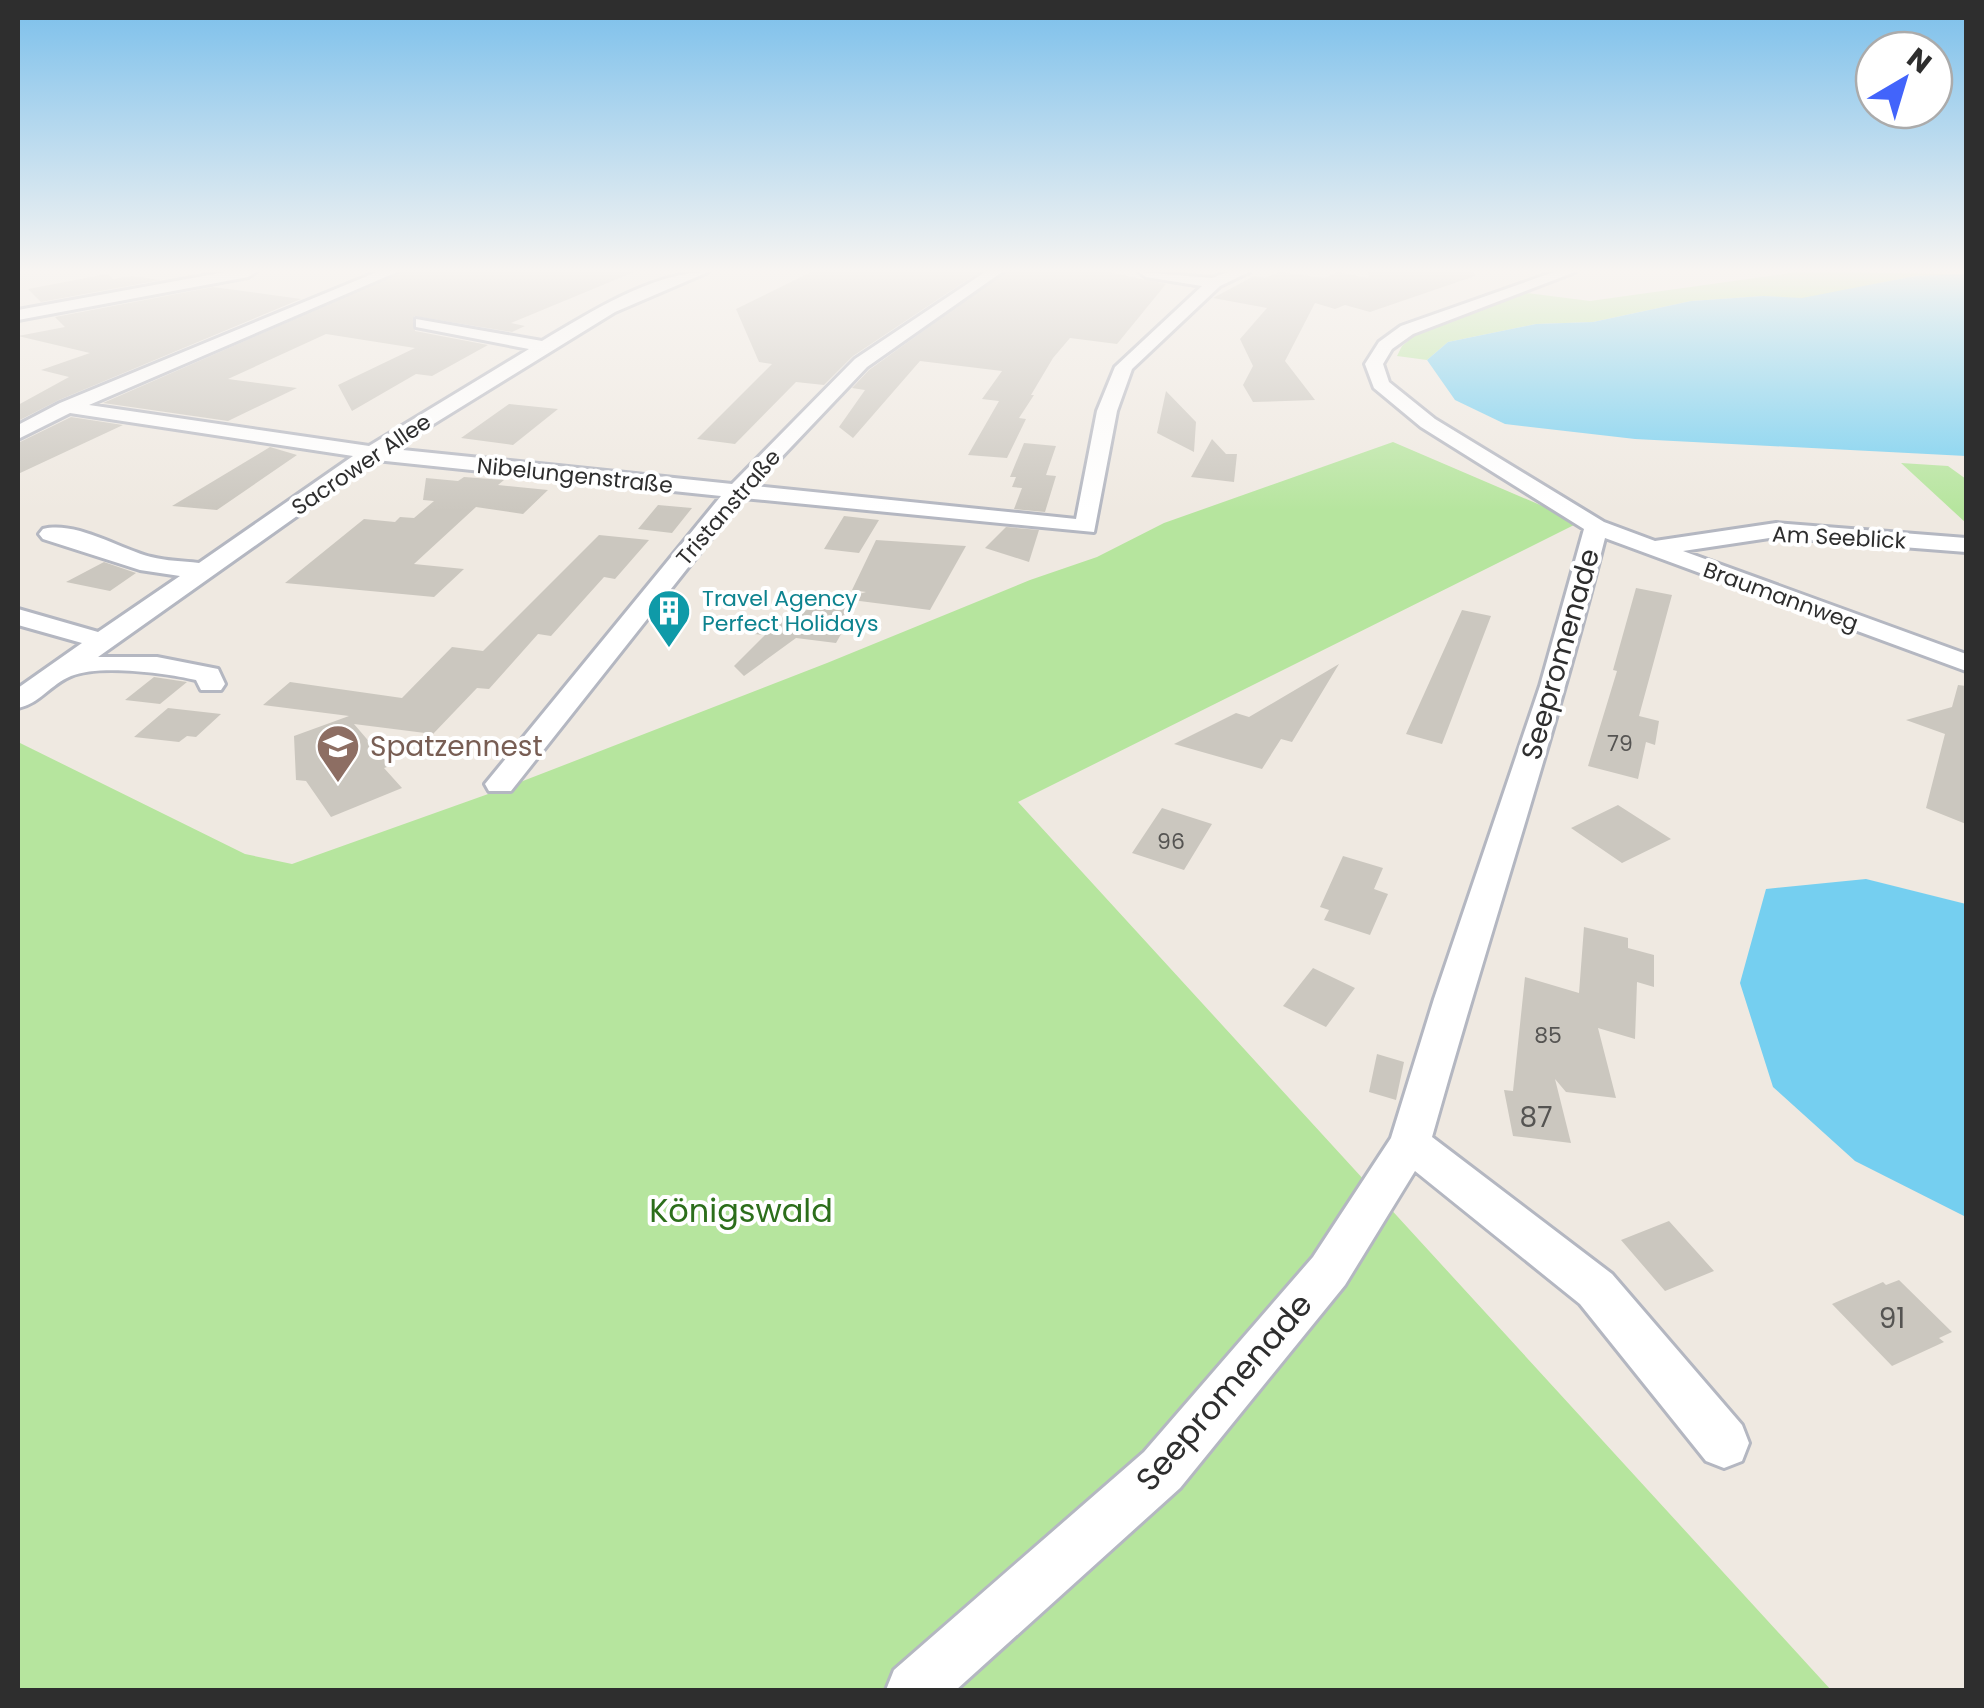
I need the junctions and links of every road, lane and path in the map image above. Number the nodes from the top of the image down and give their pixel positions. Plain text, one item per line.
1 (197, 352) edge
2 (537, 352) edge
3 (878, 352) edge
4 (1140, 352) edge
5 (1382, 352) edge
6 (67, 406) junction
7 (18, 433) edge
8 (372, 454) junction
9 (736, 492) junction
10 (1596, 527) junction
11 (51, 534) dead end
12 (1966, 545) edge
13 (1653, 548) junction
14 (206, 571) junction
15 (18, 617) edge
16 (104, 642) junction
17 (1966, 663) edge
18 (70, 667) junction
19 (211, 684) dead end
20 (18, 700) edge
21 (500, 784) dead end
22 (1410, 1144) junction
23 (1724, 1443) dead end
24 (914, 1690) edge

1 - 6 street
2 - 8 street, Sacrower Allee
3 - 9 street, Tristanstraße
4 - 9 street, Nibelungenstraße
5 - 10 street, Seepromenade
6 - 7 street
6 - 8 street, Nibelungenstraße
8 - 9 street, Nibelungenstraße
8 - 14 street, Sacrower Allee
9 - 21 street, Tristanstraße
10 - 13 street, Braumannweg
10 - 22 street, Seepromenade
11 - 14 street
12 - 13 street, Am Seeblick
13 - 17 street, Braumannweg
14 - 16 street, Sacrower Allee
15 - 16 street
16 - 18 street, Sacrower Allee
18 - 19 street
18 - 20 street, Sacrower Allee
22 - 23 street
22 - 24 street, Seepromenade

